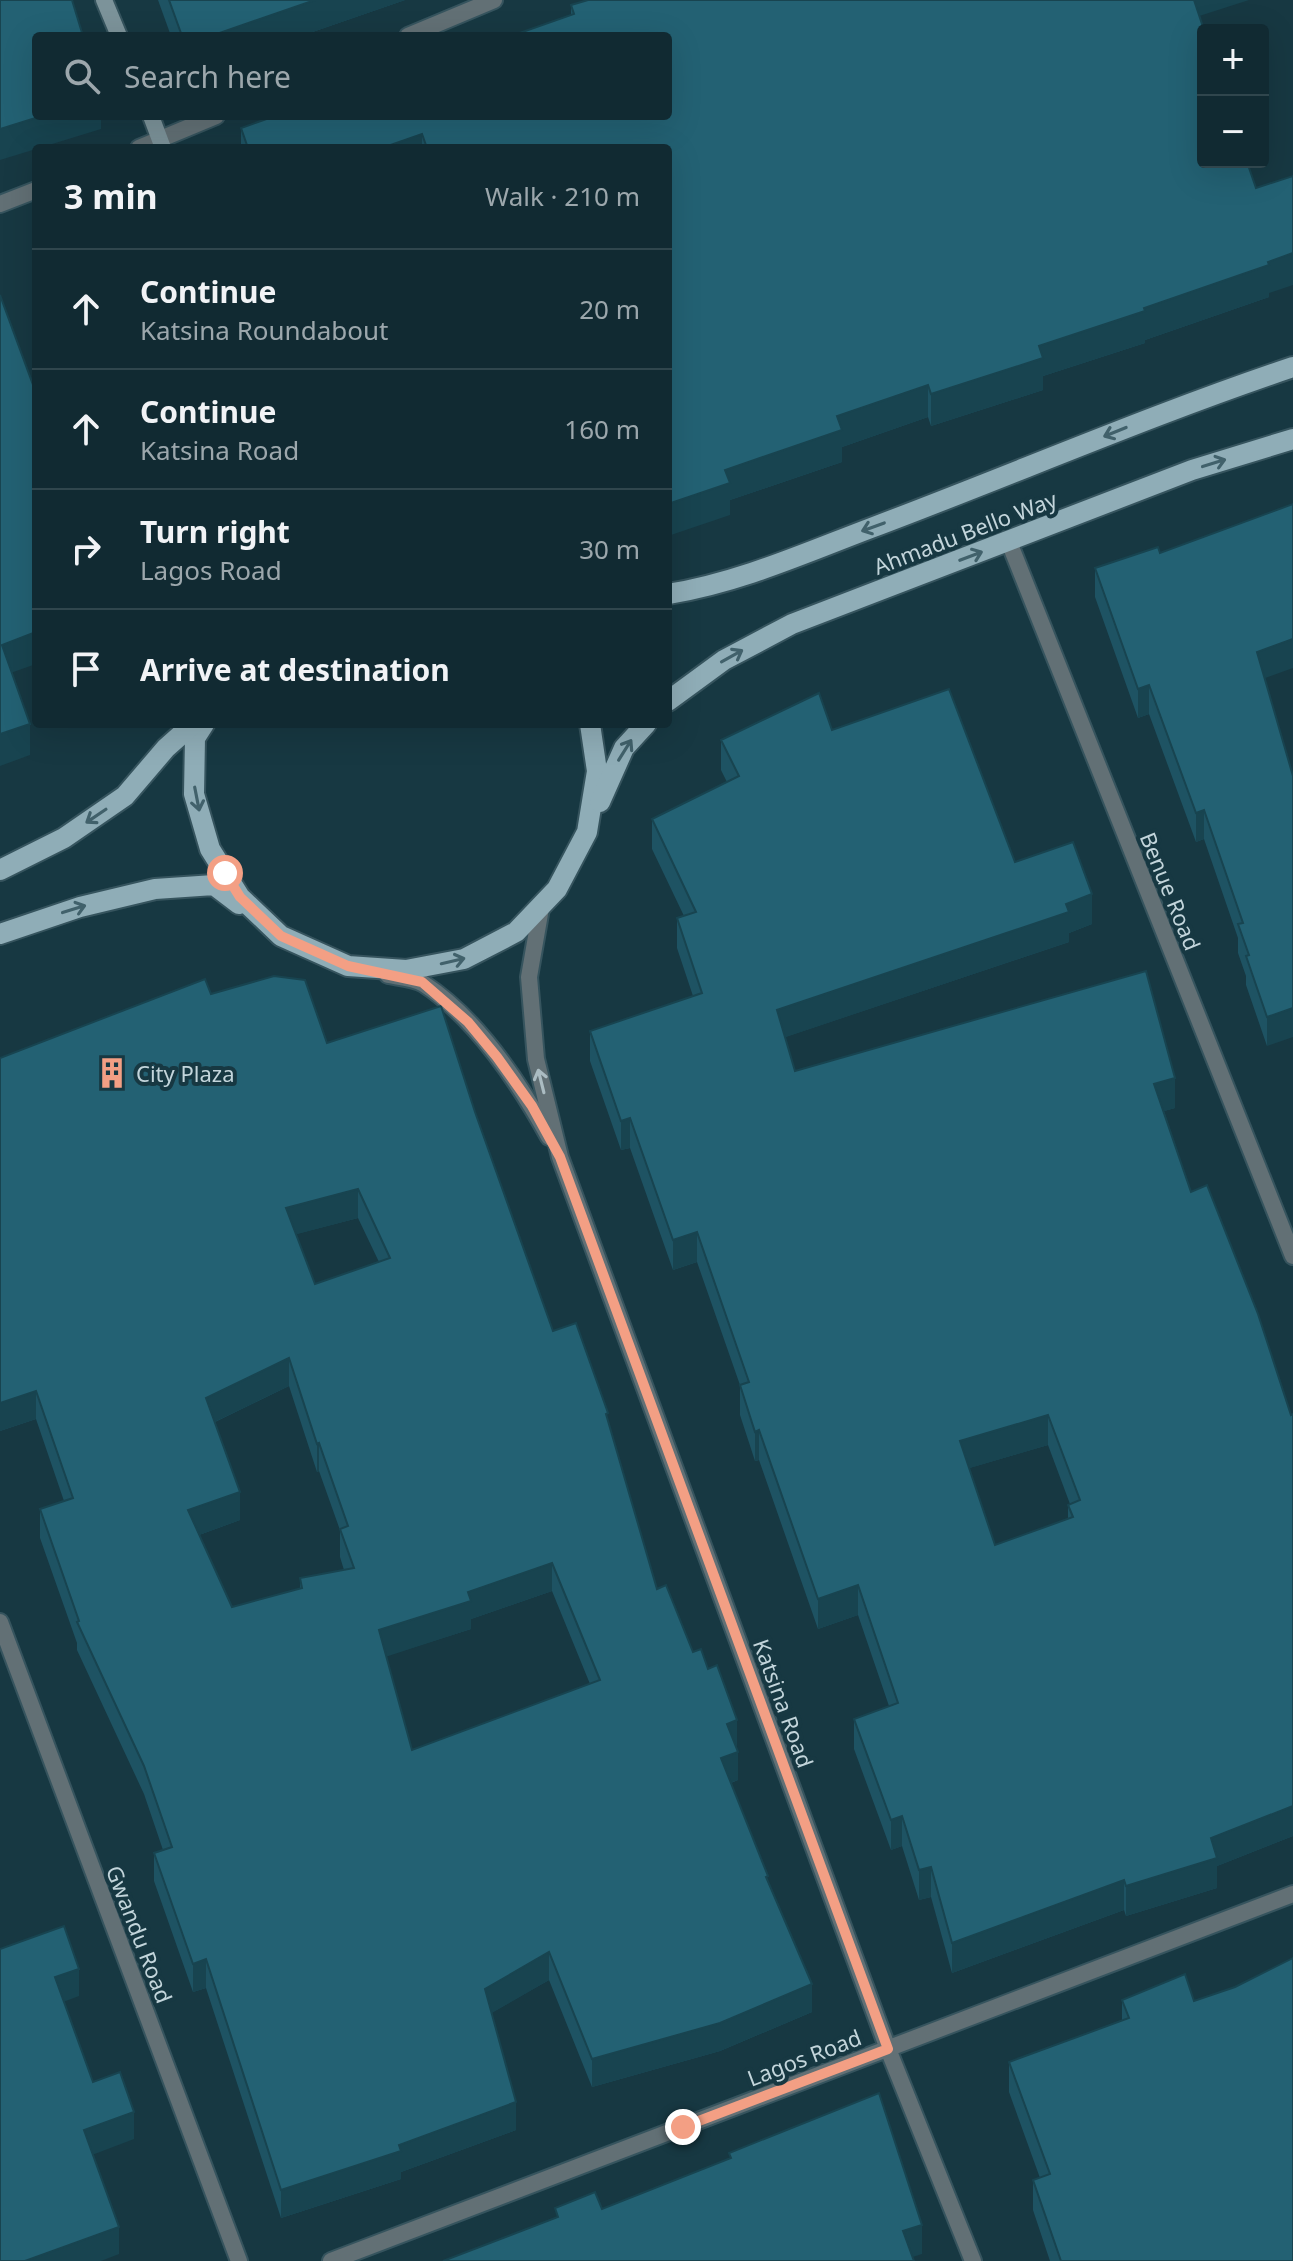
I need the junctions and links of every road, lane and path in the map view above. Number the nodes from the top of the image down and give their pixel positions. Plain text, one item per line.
1 (104, 0) edge
2 (494, 0) edge
3 (117, 32) edge
4 (418, 32) edge
5 (153, 120) edge
6 (208, 120) edge
7 (162, 144) edge
8 (32, 192) edge
9 (0, 204) edge
10 (1293, 367) edge
11 (1293, 439) edge
12 (1009, 542) junction
13 (672, 593) edge
14 (672, 698) edge
15 (188, 728) edge
16 (201, 728) edge
17 (591, 728) edge
18 (642, 728) edge
19 (587, 832) junction
20 (0, 870) edge
21 (557, 889) junction
22 (0, 934) edge
23 (281, 936) junction
24 (348, 966) junction
25 (560, 1157) junction
26 (1293, 1256) edge
27 (0, 1622) edge
28 (1293, 1894) edge
29 (888, 2049) junction
30 (239, 2261) edge
31 (331, 2261) edge
32 (973, 2261) edge

1 - 3 street
2 - 4 street
5 - 7 street
6 - 7 street
8 - 9 street
10 -> 13 main road, Ahmadu Bello Way
12 -> 11 main road, Ahmadu Bello Way
14 -> 12 main road, Ahmadu Bello Way
12 - 26 street, Benue Road
15 -> 20 main road
16 -> 23 main road
17 - 19 main road
19 -> 18 main road
19 - 21 main road
24 -> 21 main road
25 -> 21 street, Katsina Road
22 -> 23 main road
23 - 24 main road
24 - 25 street, Katsina Road
25 - 29 street, Katsina Road
27 - 30 street, Gwandu Road
28 - 29 street, Lagos Road
29 - 31 street, Lagos Road
29 - 32 street, Katsina Road

